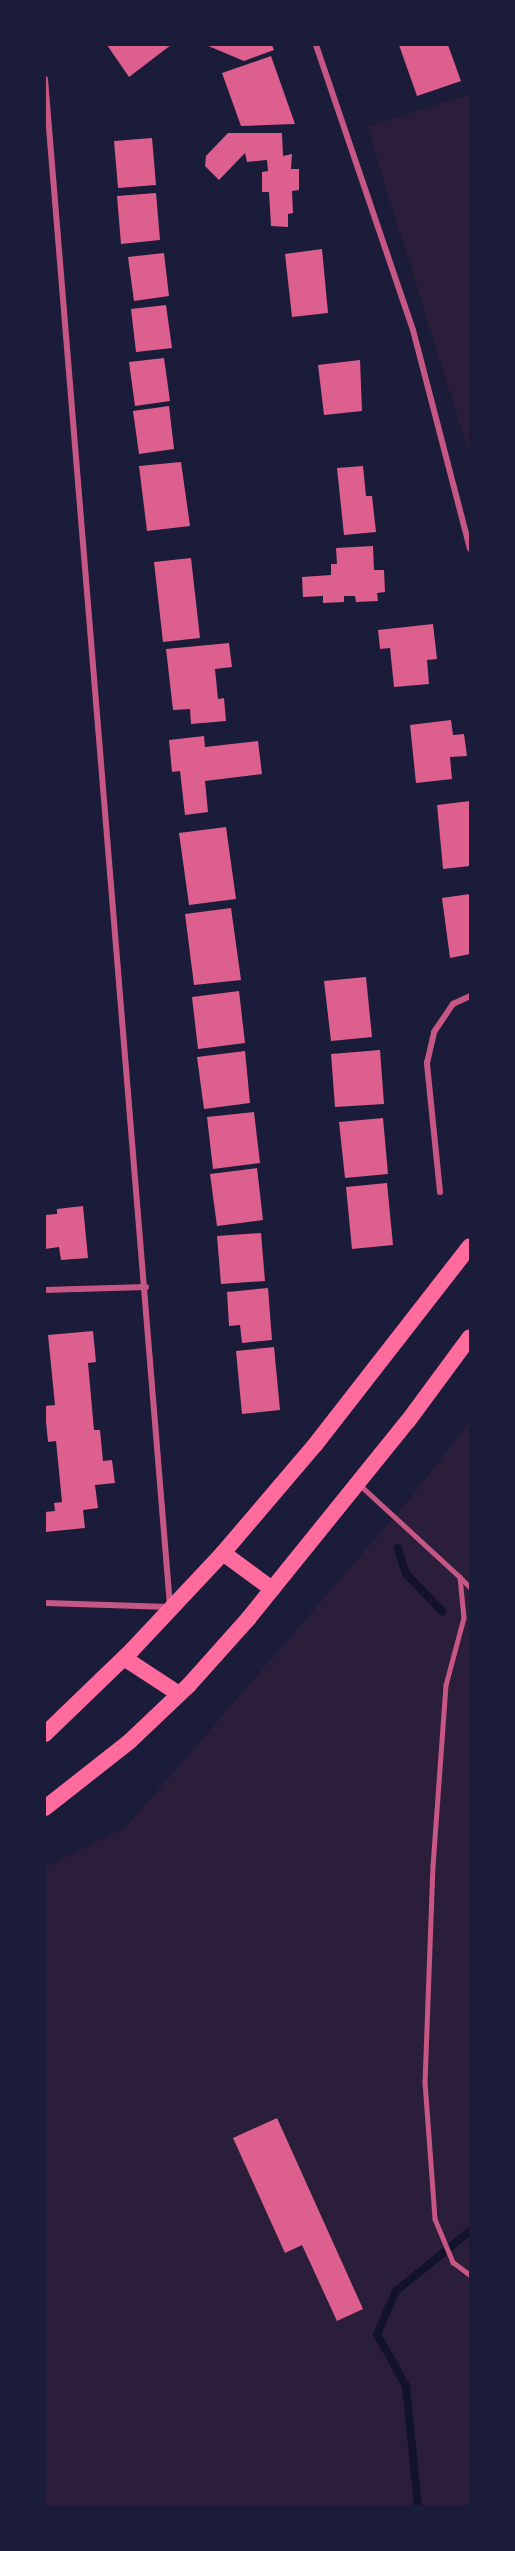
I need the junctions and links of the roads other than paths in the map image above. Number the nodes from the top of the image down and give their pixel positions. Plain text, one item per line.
1 (315, 45) edge
2 (45, 79) edge
3 (470, 549) edge
4 (470, 996) edge
5 (440, 1192) dead end
6 (470, 1246) edge
7 (146, 1287) junction
8 (45, 1290) edge
9 (470, 1337) edge
10 (358, 1483) junction
11 (223, 1553) junction
12 (460, 1577) junction
13 (470, 1587) edge
14 (272, 1589) junction
15 (45, 1603) edge
16 (170, 1607) junction
17 (124, 1658) junction
18 (179, 1694) junction
19 (45, 1734) edge
20 (45, 1808) edge
21 (470, 2275) edge

1 - 3 street
2 - 7 street
4 - 5 street
6 - 11 highway
7 - 8 street
7 - 16 street
9 - 10 highway
10 - 12 lane
10 - 14 highway
11 - 14 highway
11 - 16 highway
12 - 13 lane
12 - 21 lane
14 - 18 highway
15 - 16 street
16 - 17 highway
17 - 18 highway
17 - 19 highway
18 - 20 highway

